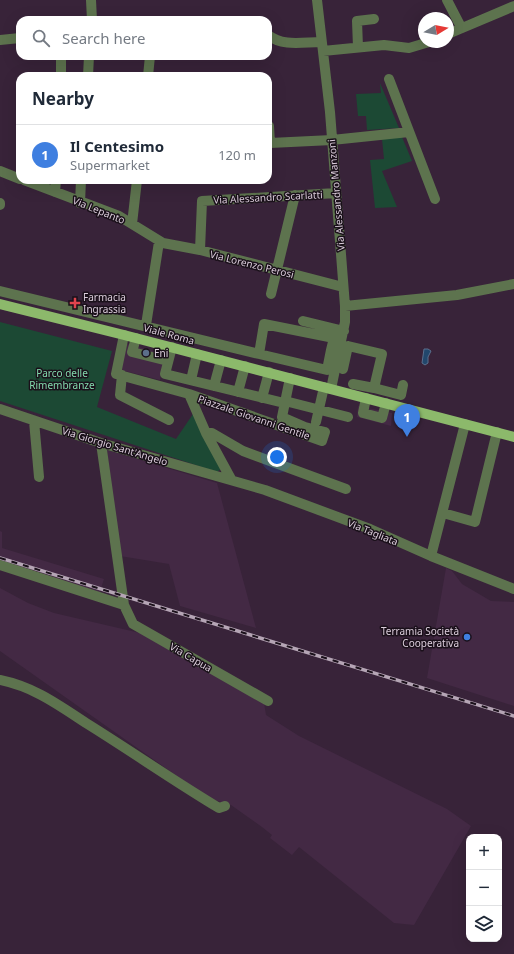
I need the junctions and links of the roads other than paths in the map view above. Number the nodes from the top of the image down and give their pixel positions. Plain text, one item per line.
1 (91, 0) edge
2 (317, 0) edge
3 (447, 0) edge
4 (514, 6) edge
5 (92, 16) edge
6 (374, 19) dead end
7 (461, 27) junction
8 (454, 31) edge
9 (16, 38) edge
10 (272, 38) edge
11 (0, 40) edge
12 (418, 45) edge
13 (322, 46) junction
14 (358, 47) junction
15 (61, 60) edge
16 (89, 60) edge
17 (150, 60) edge
18 (61, 72) edge
19 (88, 72) edge
20 (148, 72) edge
21 (388, 79) dead end
22 (409, 132) junction
23 (332, 140) junction
24 (272, 143) edge
25 (0, 171) edge
26 (16, 177) edge
27 (34, 184) edge
28 (56, 184) edge
29 (82, 184) edge
30 (137, 184) edge
31 (55, 192) junction
32 (336, 193) junction
33 (295, 196) junction
34 (435, 199) dead end
35 (80, 203) junction
36 (132, 224) junction
37 (159, 242) junction
38 (200, 250) junction
39 (277, 270) junction
40 (514, 284) edge
41 (343, 287) junction
42 (0, 291) edge
43 (271, 294) dead end
44 (0, 304) edge
45 (345, 306) junction
46 (302, 321) dead end
47 (146, 325) junction
48 (344, 331) junction
49 (124, 335) junction
50 (136, 338) junction
51 (172, 347) junction
52 (122, 349) junction
53 (335, 351) junction
54 (132, 352) junction
55 (197, 354) junction
56 (260, 354) junction
57 (221, 360) junction
58 (168, 361) junction
59 (245, 366) junction
60 (269, 372) junction
61 (335, 372) junction
62 (122, 375) junction
63 (290, 378) junction
64 (191, 380) junction
65 (353, 384) dead end
66 (403, 385) dead end
67 (214, 386) junction
68 (328, 388) junction
69 (374, 388) junction
70 (238, 392) junction
71 (189, 394) junction
72 (262, 398) junction
73 (366, 398) junction
74 (284, 402) junction
75 (386, 403) junction
76 (0, 409) edge
77 (319, 409) junction
78 (348, 417) dead end
79 (169, 420) dead end
80 (34, 421) junction
81 (316, 422) dead end
82 (464, 424) junction
83 (497, 432) junction
84 (206, 433) junction
85 (514, 437) edge
86 (101, 444) junction
87 (39, 477) dead end
88 (231, 479) junction
89 (346, 489) dead end
90 (443, 514) junction
91 (431, 556) junction
92 (0, 565) edge
93 (514, 589) edge
94 (124, 605) junction
95 (0, 680) edge
96 (268, 701) dead end
97 (225, 806) dead end

1 - 5 street
2 - 13 street, Via Alessandro Manzoni
3 - 7 street
4 - 7 street
6 - 14 street
7 - 8 street
9 - 11 street
10 - 13 street
12 - 14 street
13 - 14 street
13 - 23 street, Via Alessandro Manzoni
15 - 18 street
16 - 19 street
17 - 20 street
21 - 22 street
22 - 23 street
22 - 34 street
23 - 24 street
23 - 32 street, Via Alessandro Manzoni
25 - 26 street
27 - 31 street, Via Lepanto
28 - 31 street
29 - 35 street
30 - 36 street
31 - 35 street, Via Lepanto
32 - 33 street, Via Alessandro Scarlatti
32 - 41 street, Via Alessandro Manzoni
33 - 38 street, Via Alessandro Scarlatti
33 - 39 street
35 - 36 street, Via Lepanto
36 - 37 street, Via Lepanto
37 - 38 street, Via Lorenzo Perosi
37 - 47 street
38 - 39 street, Via Lorenzo Perosi
39 - 41 street, Via Lorenzo Perosi
39 - 43 street
40 - 45 street
41 - 45 street, Via Alessandro Manzoni
42 - 47 street
44 - 49 main road, Viale Roma
45 - 48 street, Via Alessandro Manzoni
46 - 48 street
47 - 56 street
48 - 53 street, Via Alessandro Manzoni
49 - 50 main road, Viale Roma
49 - 52 street
50 - 51 main road, Viale Roma
50 - 54 street
51 - 55 main road, Viale Roma
51 - 58 street, Piazzale Giovanni Gentile
52 - 54 street
52 - 62 street
53 - 56 street
53 - 56 street
53 - 61 street, Via Alessandro Manzoni
54 - 58 street
55 - 57 main road, Viale Roma
55 - 64 street
57 - 59 main road, Viale Roma
57 - 67 street
58 - 64 street, Piazzale Giovanni Gentile
59 - 60 main road, Viale Roma
59 - 70 street
60 - 63 main road, Viale Roma
60 - 72 street
61 - 68 street, Via Alessandro Manzoni
61 - 69 street
62 - 71 street
62 - 79 street
63 - 68 main road, Viale Roma
63 - 74 street, Piazzale Giovanni Gentile
64 - 67 street, Piazzale Giovanni Gentile
65 - 69 street
66 - 69 street
67 - 70 street, Piazzale Giovanni Gentile
68 - 73 main road, Viale Roma
68 - 77 street, Via Alessandro Manzoni
70 - 72 street, Piazzale Giovanni Gentile
71 - 74 street, Piazzale Giovanni Gentile
71 - 84 street
72 - 74 street, Piazzale Giovanni Gentile
73 - 75 main road, Viale Roma
73 - 75 street
74 - 77 street, Piazzale Giovanni Gentile
75 - 82 main road, Viale Roma
76 - 80 street, Via Giorgio Sant'Angelo
77 - 78 street, Piazzale Giovanni Gentile
77 - 81 street, Via Alessandro Manzoni
80 - 86 street, Via Giorgio Sant'Angelo
80 - 87 street
82 - 83 main road, Viale Roma
82 - 90 street
83 - 85 main road, Viale Roma
83 - 90 street
84 - 88 street
84 - 89 street
86 - 88 street, Via Giorgio Sant'Angelo
86 - 94 street, Via Capua
88 - 91 street, Via Tagliata
90 - 91 street
91 - 93 street, Via Tagliata
92 - 94 street
94 - 96 street, Via Capua
95 - 97 street

